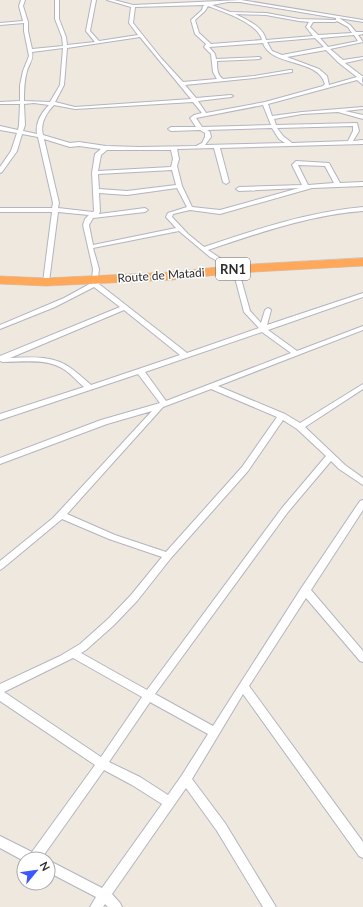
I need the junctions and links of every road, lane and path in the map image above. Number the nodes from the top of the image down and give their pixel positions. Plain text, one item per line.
1 (23, 0) edge
2 (57, 0) edge
3 (94, 0) edge
4 (109, 0) edge
5 (227, 1) edge
6 (216, 3) junction
7 (208, 5) junction
8 (133, 6) junction
9 (229, 12) junction
10 (332, 17) junction
11 (311, 21) junction
12 (363, 21) edge
13 (26, 22) junction
14 (342, 22) junction
15 (0, 24) edge
16 (354, 33) junction
17 (363, 33) edge
18 (141, 36) junction
19 (316, 37) junction
20 (98, 42) junction
21 (263, 42) junction
22 (65, 46) junction
23 (207, 46) junction
24 (330, 49) junction
25 (30, 50) junction
26 (284, 56) junction
27 (259, 58) dead end
28 (363, 58) edge
29 (213, 60) junction
30 (341, 62) junction
31 (290, 70) dead end
32 (362, 78) edge
33 (222, 80) junction
34 (182, 84) junction
35 (363, 84) edge
36 (324, 88) junction
37 (231, 96) dead end
38 (194, 100) junction
39 (21, 103) junction
40 (265, 103) junction
41 (0, 104) edge
42 (52, 104) junction
43 (363, 108) edge
44 (352, 109) junction
45 (338, 110) junction
46 (205, 114) junction
47 (355, 115) junction
48 (363, 117) edge
49 (271, 118) junction
50 (275, 126) junction
51 (0, 128) edge
52 (200, 128) junction
53 (171, 129) dead end
54 (20, 132) junction
55 (39, 136) junction
56 (350, 142) junction
57 (363, 142) edge
58 (292, 144) junction
59 (106, 148) junction
60 (196, 148) junction
61 (217, 148) junction
62 (174, 149) junction
63 (175, 168) junction
64 (0, 171) edge
65 (94, 173) junction
66 (226, 182) dead end
67 (363, 184) edge
68 (338, 185) junction
69 (179, 186) junction
70 (308, 187) junction
71 (239, 189) dead end
72 (96, 191) junction
73 (190, 208) junction
74 (363, 209) edge
75 (0, 210) edge
76 (56, 210) junction
77 (145, 210) dead end
78 (94, 215) junction
79 (179, 229) junction
80 (90, 247) junction
81 (204, 249) junction
82 (363, 262) edge
83 (236, 269) junction
84 (0, 280) edge
85 (98, 281) junction
86 (46, 282) junction
87 (363, 295) edge
88 (124, 308) junction
89 (268, 310) dead end
90 (0, 327) edge
91 (363, 328) edge
92 (263, 329) junction
93 (296, 354) junction
94 (185, 355) junction
95 (0, 359) edge
96 (140, 371) junction
97 (211, 386) junction
98 (363, 386) edge
99 (90, 388) junction
100 (163, 405) junction
101 (282, 416) junction
102 (0, 417) edge
103 (300, 427) junction
104 (330, 456) junction
105 (0, 461) edge
106 (363, 482) edge
107 (363, 504) edge
108 (61, 515) junction
109 (168, 556) junction
110 (0, 566) edge
111 (305, 590) junction
112 (72, 653) junction
113 (363, 658) edge
114 (243, 686) junction
115 (0, 689) edge
116 (0, 695) edge
117 (149, 695) junction
118 (215, 733) junction
119 (102, 764) junction
120 (186, 779) junction
121 (169, 802) junction
122 (0, 842) edge
123 (18, 851) edge
124 (40, 851) edge
125 (363, 852) edge
126 (56, 870) edge
127 (104, 895) junction
128 (96, 907) edge
129 (116, 907) edge
130 (270, 907) edge

1 - 13 street
2 - 22 street
3 - 20 street
4 - 8 street
5 - 6 street
5 - 10 street
6 - 7 street
6 - 8 street
7 - 9 street
7 - 23 street
8 - 18 street
9 - 11 street
9 - 21 street
10 - 12 street
10 - 14 street
11 - 14 street
11 - 19 street
13 - 15 street
13 - 25 street
14 - 16 street
16 - 17 street
16 - 19 street
16 - 24 street
18 - 20 street
18 - 34 street
19 - 21 street
19 - 24 street
20 - 22 street
21 - 23 street
21 - 26 street
22 - 25 street
22 - 42 street
23 - 29 street
24 - 26 street
24 - 30 street
25 - 39 street
26 - 36 street
27 - 29 street
28 - 30 street
29 - 33 street
30 - 32 street
31 - 33 street
32 - 35 street
32 - 36 street
33 - 34 street
34 - 38 street
36 - 40 street
37 - 38 street
38 - 42 street
38 - 46 street
39 - 41 street
39 - 42 street
39 - 54 street
40 - 46 street
40 - 49 street
42 - 55 street
43 - 44 street
44 - 45 street
44 - 47 street
45 - 47 street
45 - 49 street
46 - 52 street
47 - 48 street
49 - 50 street
50 - 52 street
50 - 56 street
50 - 58 street
51 - 54 street
52 - 53 street
52 - 60 street
54 - 55 street
54 - 64 street
55 - 59 street
55 - 76 street
56 - 57 street
56 - 58 street
58 - 61 street
59 - 62 street
59 - 65 street
60 - 61 street
60 - 62 street
61 - 66 street
62 - 63 street
63 - 65 street
63 - 69 street
65 - 72 street
67 - 68 street
68 - 70 street
68 - 70 street
69 - 72 street
69 - 73 street
70 - 71 street
70 - 73 street
72 - 78 street
73 - 79 street
74 - 81 street
75 - 76 street
76 - 78 street
76 - 86 street
77 - 78 street
78 - 80 street
79 - 80 street
79 - 81 street
80 - 85 street
81 - 83 street
82 - 83 highway, Route de Matadi / RN1
83 - 85 highway, Route de Matadi / RN1
83 - 92 street
84 - 86 highway, RN1
85 - 86 highway, RN1
85 - 88 street
85 - 90 street
87 - 92 street
88 - 94 street
88 - 95 street
89 - 92 street
91 - 93 street
92 - 93 street
92 - 94 street
93 - 97 street
94 - 96 street
95 - 99 street
96 - 99 street
96 - 100 street
97 - 100 street
97 - 101 street
98 - 103 street
99 - 102 street
100 - 105 street
100 - 108 street
101 - 103 street
101 - 109 street
103 - 104 street
104 - 106 street
104 - 117 street
107 - 111 street
108 - 109 street
108 - 110 street
109 - 112 street
111 - 113 street
111 - 114 street
112 - 115 street
112 - 117 street
114 - 118 street
114 - 125 street
116 - 119 street
117 - 118 street
117 - 119 street
118 - 120 street
119 - 121 street
119 - 124 street
120 - 121 street
120 - 130 street
121 - 127 street
122 - 123 street
126 - 127 street
127 - 128 street
127 - 129 street

